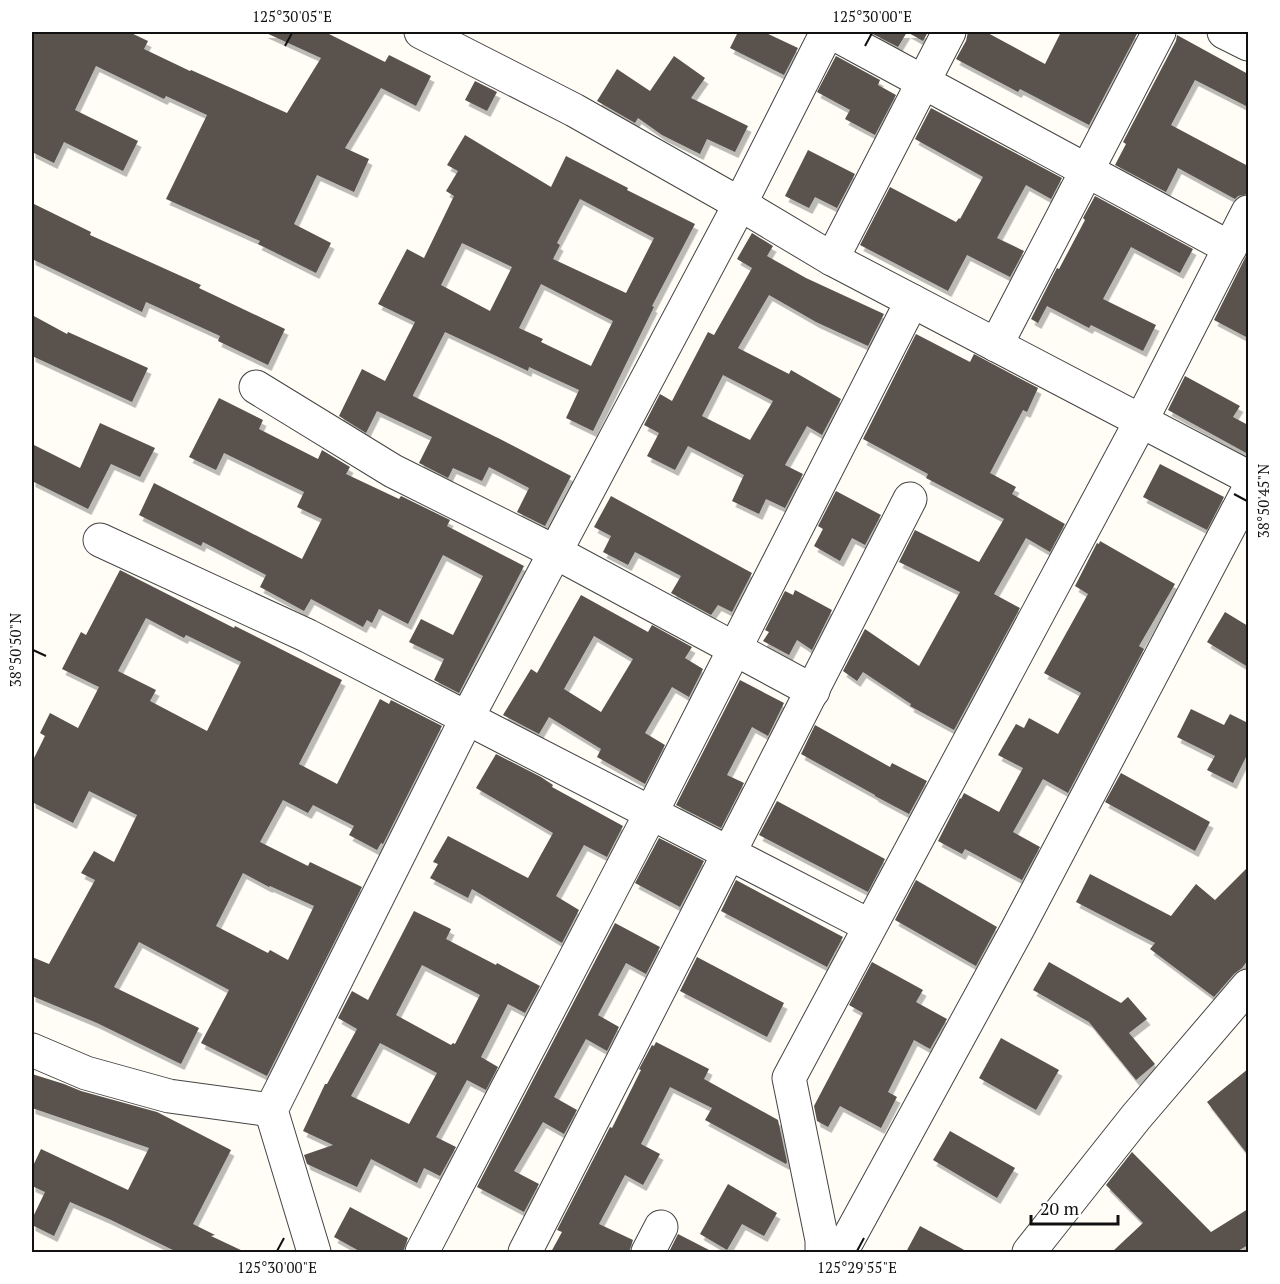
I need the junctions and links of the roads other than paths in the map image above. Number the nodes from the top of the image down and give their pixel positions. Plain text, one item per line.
1 (422, 32) edge
2 (829, 32) edge
3 (949, 32) edge
4 (1159, 32) edge
5 (1224, 32) edge
6 (1248, 45) edge
7 (924, 81) junction
8 (1087, 170) junction
9 (740, 204) junction
10 (1248, 212) edge
11 (1230, 248) junction
12 (832, 259) junction
13 (912, 301) junction
14 (996, 345) junction
15 (256, 387) dead end
16 (1141, 421) junction
17 (1248, 477) edge
18 (1248, 491) edge
19 (910, 499) dead end
20 (100, 540) dead end
21 (555, 552) junction
22 (735, 648) junction
23 (813, 691) junction
24 (467, 718) junction
25 (651, 813) junction
26 (730, 854) junction
27 (870, 926) junction
28 (1248, 988) edge
29 (32, 1050) edge
30 (271, 1110) junction
31 (314, 1252) edge
32 (422, 1252) edge
33 (525, 1252) edge
34 (822, 1252) edge
35 (841, 1252) edge
36 (1029, 1252) edge

1 - 9 street
2 - 7 street
2 - 9 street
3 - 7 street
4 - 8 street
5 - 6 street
7 - 8 street
7 - 12 street
8 - 11 street
8 - 14 street
9 - 12 street
9 - 21 street
10 - 11 street
11 - 16 street
12 - 13 street
13 - 14 street
13 - 22 street
14 - 16 street
15 - 21 street
16 - 17 street
16 - 27 street
18 - 35 street
19 - 23 street
20 - 24 street
21 - 22 street
21 - 24 street
22 - 23 street
22 - 25 street
23 - 26 street
24 - 25 street
24 - 30 street
25 - 26 street
25 - 32 street
26 - 27 street
26 - 33 street
27 - 34 street
28 - 36 street
29 - 30 street
30 - 31 street

